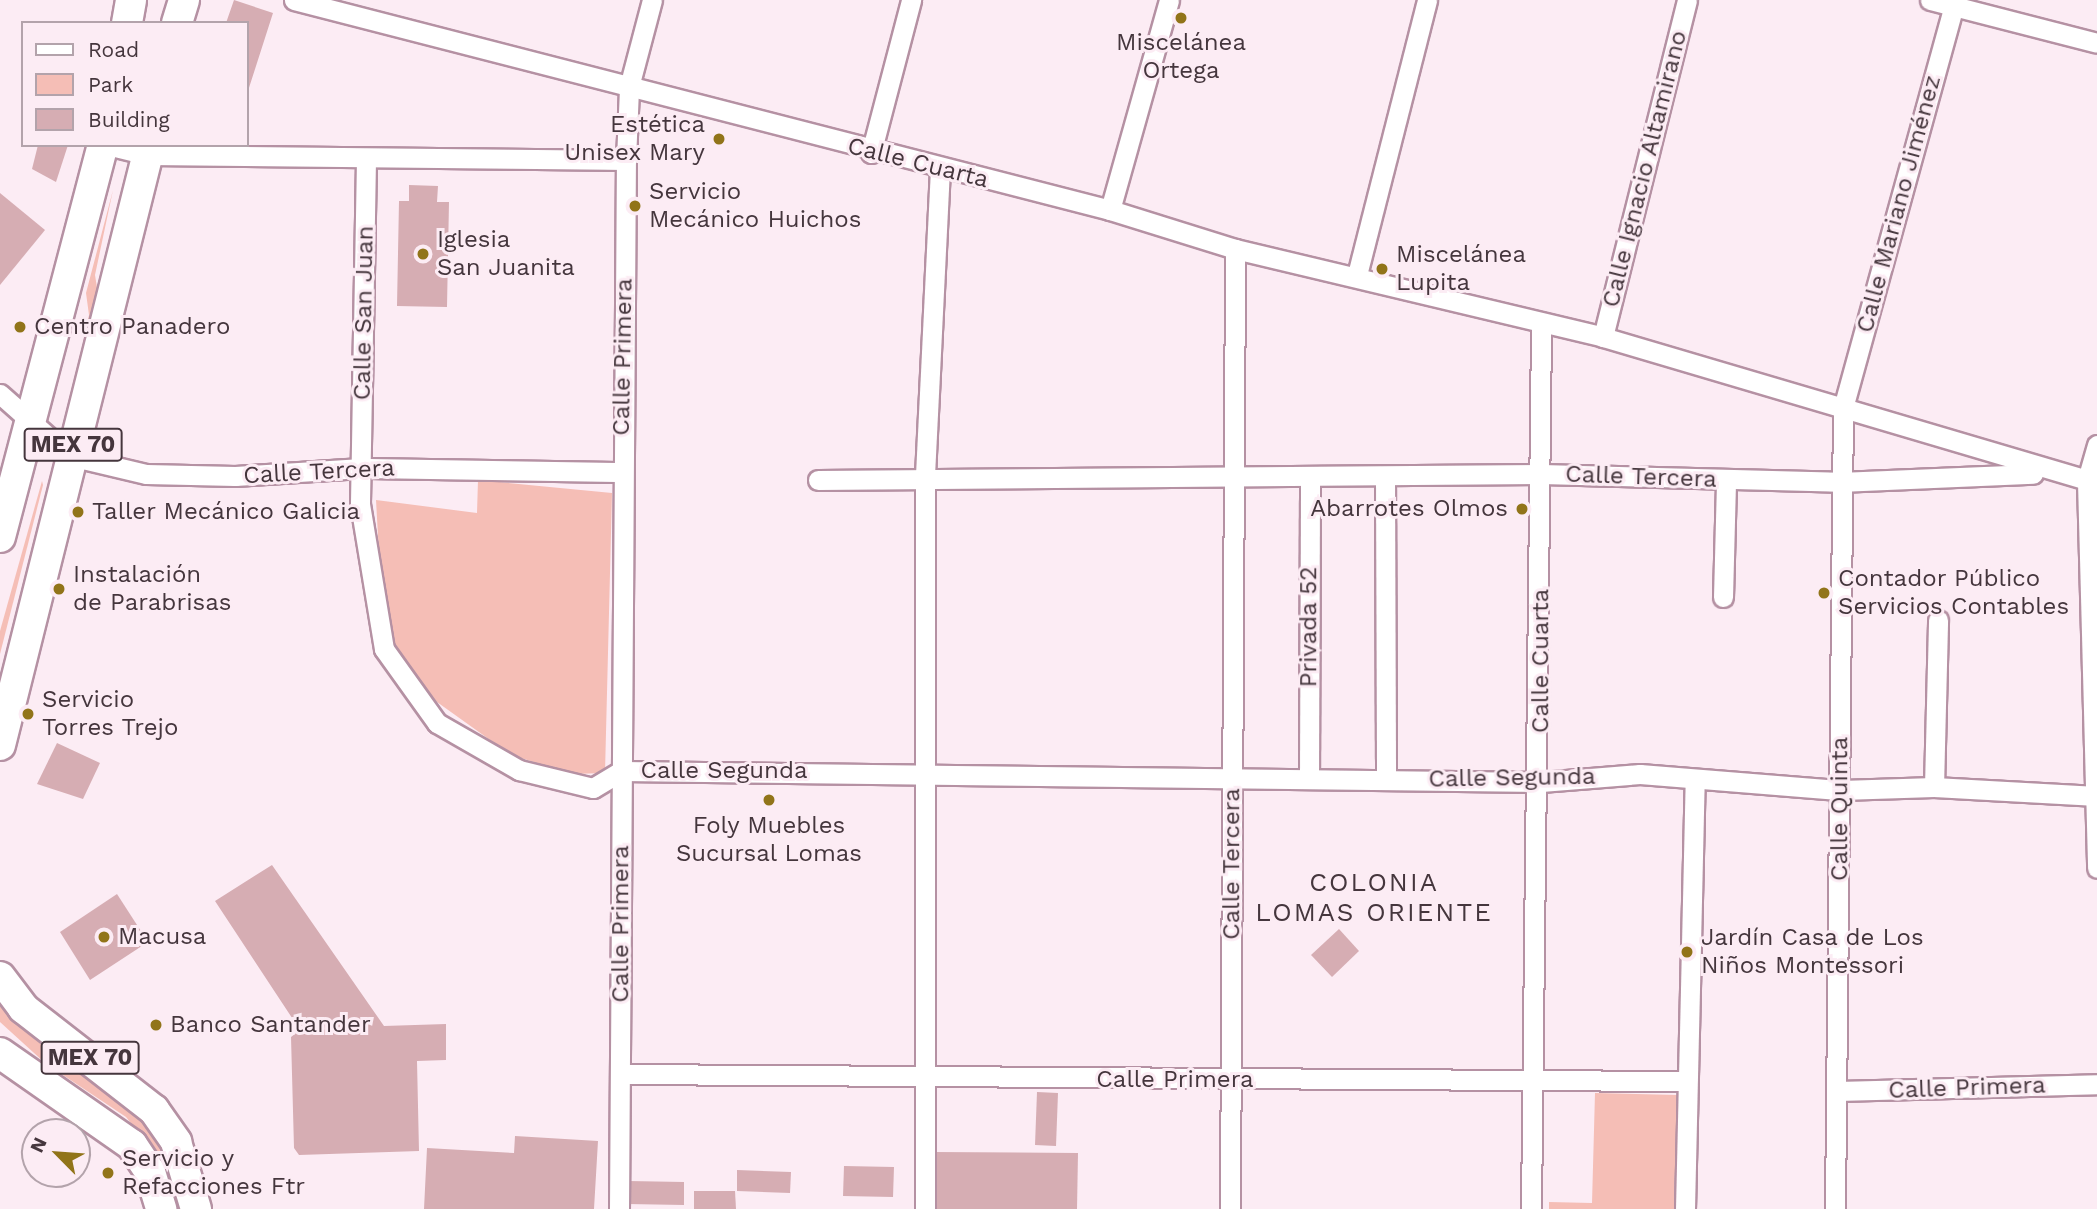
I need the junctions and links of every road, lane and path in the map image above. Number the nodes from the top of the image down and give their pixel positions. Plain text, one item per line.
1 (131, 0) edge
2 (184, 0) edge
3 (294, 0) edge
4 (652, 0) edge
5 (911, 0) edge
6 (1169, 0) edge
7 (1427, 0) edge
8 (1687, 0) edge
9 (1930, 0) edge
10 (1954, 4) edge
11 (344, 5) edge
12 (127, 21) edge
13 (178, 21) edge
14 (2097, 43) edge
15 (629, 87) junction
16 (104, 147) edge
17 (123, 147) edge
18 (149, 150) edge
19 (871, 153) junction
20 (366, 159) junction
21 (626, 160) junction
22 (940, 170) junction
23 (1110, 210) junction
24 (1235, 249) junction
25 (1357, 275) junction
26 (1541, 323) junction
27 (1602, 338) junction
28 (0, 394) edge
29 (1843, 408) junction
30 (32, 421) junction
31 (2097, 445) edge
32 (70, 456) junction
33 (362, 468) junction
34 (622, 472) junction
35 (2048, 473) junction
36 (1541, 474) junction
37 (925, 475) junction
38 (1310, 476) junction
39 (1233, 477) junction
40 (1385, 477) junction
41 (1726, 480) junction
42 (818, 481) dead end
43 (1839, 482) junction
44 (2092, 482) edge
45 (0, 537) edge
46 (1723, 597) dead end
47 (1938, 620) dead end
48 (0, 745) edge
49 (621, 771) junction
50 (927, 772) junction
51 (1309, 778) junction
52 (1386, 779) junction
53 (1696, 779) junction
54 (1233, 780) junction
55 (1541, 782) junction
56 (1934, 787) junction
57 (1841, 790) junction
58 (2096, 796) edge
59 (2097, 868) edge
60 (0, 977) edge
61 (0, 1053) edge
62 (620, 1074) junction
63 (1530, 1079) junction
64 (926, 1080) junction
65 (1231, 1080) junction
66 (1687, 1081) junction
67 (2097, 1084) edge
68 (1837, 1091) junction
69 (132, 1145) junction
70 (145, 1209) edge
71 (160, 1209) edge
72 (199, 1209) edge
73 (619, 1209) edge
74 (925, 1209) edge
75 (1230, 1209) edge
76 (1531, 1209) edge
77 (1685, 1209) edge
78 (1836, 1209) edge

1 - 12 main road
2 - 13 main road
3 - 11 street, Calle Cuarta
4 - 15 street, Calle Primera
5 - 19 street
6 - 23 street
7 - 25 street
8 - 27 street, Calle Ignacio Altamirano
9 - 10 street
10 - 14 street
10 - 29 street, Calle Mariano Jiménez
11 - 15 street, Calle Cuarta
15 - 19 street, Calle Cuarta
15 - 21 street, Calle Primera
16 - 30 main road, MEX 70
17 - 18 street
18 - 20 street
18 - 32 main road, MEX 70
19 - 22 street, Calle Cuarta
20 - 21 street
20 - 33 street, Calle San Juan
21 - 34 street, Calle Primera
22 - 23 street, Calle Cuarta
22 - 37 street
23 - 24 street, Calle Cuarta
24 - 25 street, Calle Cuarta
24 - 39 street, Calle Tercera
25 - 26 street, Calle Cuarta
26 - 27 street, Calle Cuarta
26 - 36 street, Calle Cuarta
27 - 29 street, Calle Cuarta
28 - 30 street, Calle Tercera
29 - 35 street, Calle Cuarta
29 - 43 street, Calle Quinta
30 - 32 street, Calle Tercera
30 - 45 main road, MEX 70
31 - 44 street
32 - 33 street, Calle Tercera
32 - 48 main road, MEX 70
33 - 34 street, Calle Tercera
33 - 49 street, Calle Segunda
34 - 49 street, Calle Primera
35 - 43 street, Calle Tercera
35 - 44 street, Calle Cuarta
36 - 40 street, Calle Tercera
36 - 41 street, Calle Tercera
36 - 55 street, Calle Cuarta
37 - 39 street, Calle Tercera
37 - 42 street, Calle Tercera
37 - 50 street
38 - 39 street, Calle Tercera
38 - 40 street, Calle Tercera
38 - 51 street, Privada 52
39 - 54 street, Calle Tercera
40 - 52 street
41 - 43 street, Calle Tercera
41 - 46 street
43 - 57 street, Calle Quinta
44 - 58 street
47 - 56 street
49 - 50 street, Calle Segunda
49 - 62 street, Calle Primera
50 - 54 street, Calle Segunda
50 - 64 street
51 - 52 street, Calle Segunda
51 - 54 street, Calle Segunda
52 - 55 street, Calle Segunda
53 - 55 street, Calle Segunda
53 - 57 street, Calle Segunda
53 - 66 street
54 - 65 street, Calle Tercera
55 - 63 street, Calle Cuarta
56 - 57 street, Calle Segunda
56 - 58 street, Calle Segunda
57 - 68 street, Calle Quinta
58 - 59 street
60 - 72 main road, MEX 70
61 - 69 main road, MEX 70
62 - 64 street, Calle Primera
62 - 73 street, Calle Primera
63 - 65 street, Calle Primera
63 - 66 street, Calle Primera
63 - 76 street, Calle Cuarta
64 - 65 street, Calle Primera
64 - 74 street
65 - 75 street, Calle Tercera
66 - 77 street
67 - 68 street, Calle Primera
68 - 78 street, Calle Quinta
69 - 70 main road
69 - 71 main road, MEX 70

